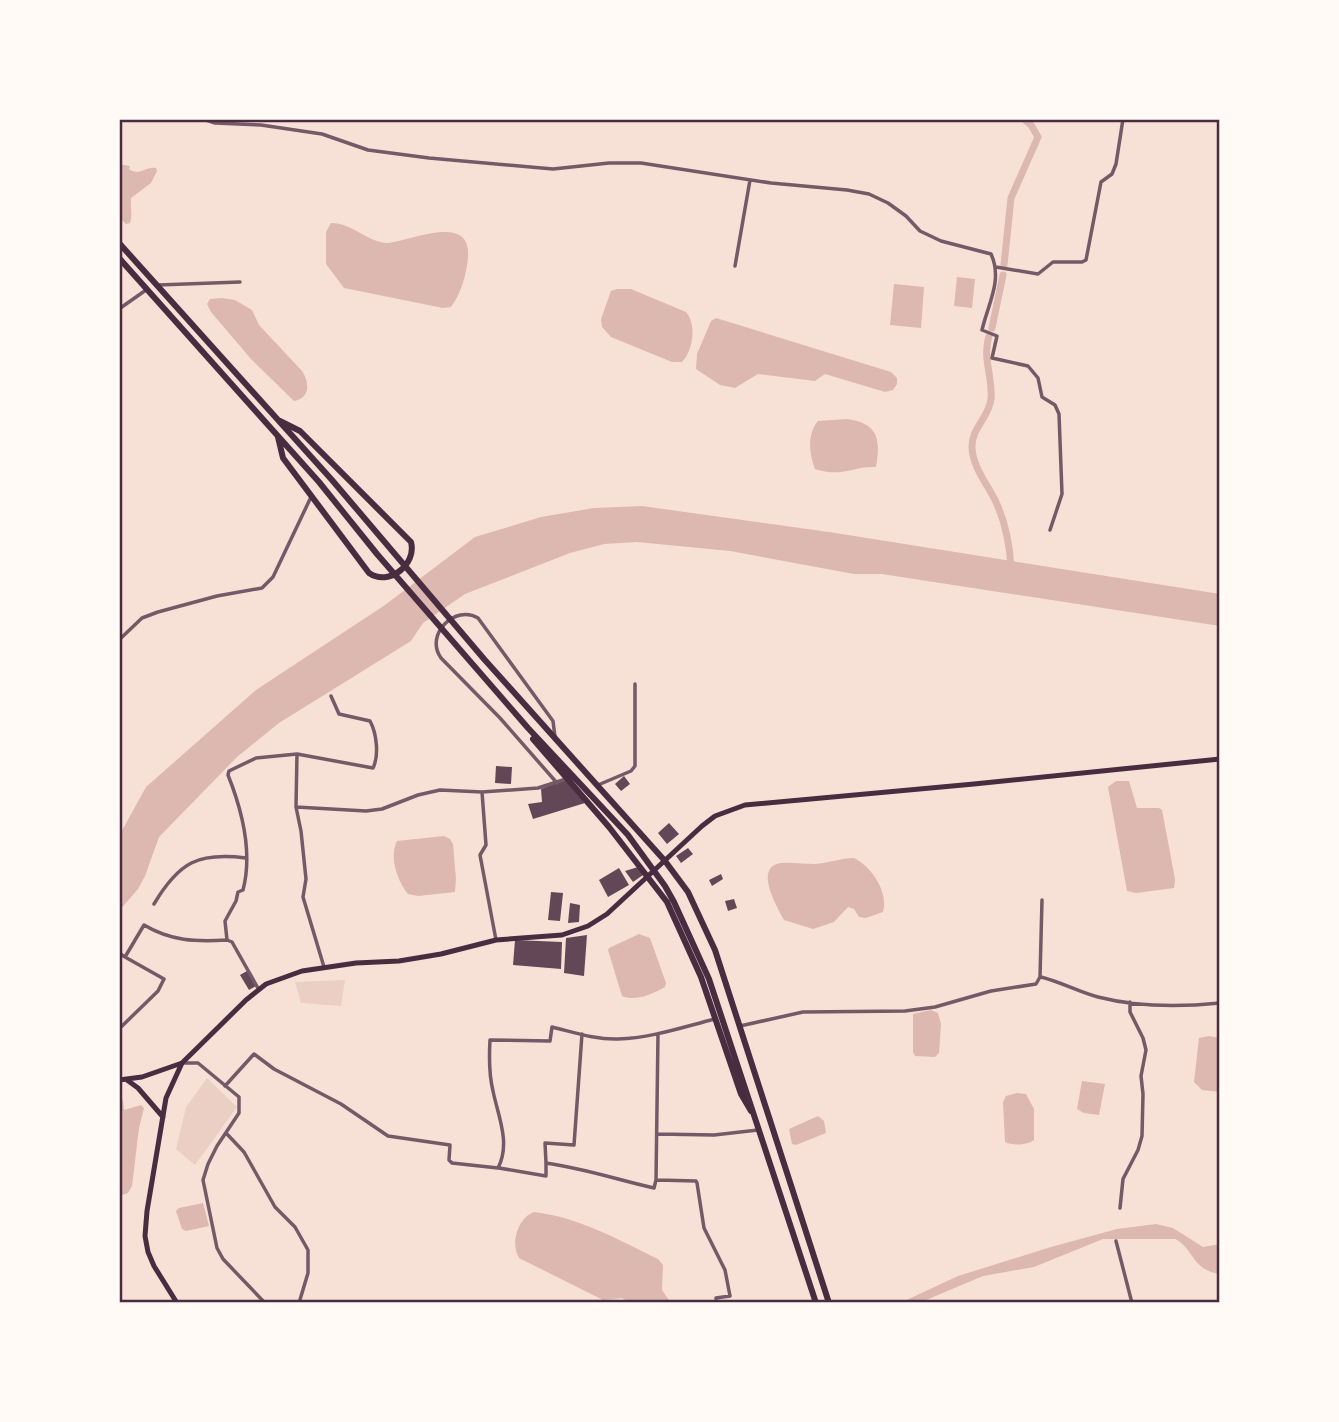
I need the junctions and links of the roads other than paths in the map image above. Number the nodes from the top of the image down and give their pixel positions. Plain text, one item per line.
1 (202, 119) edge
2 (1123, 119) edge
3 (750, 180) junction
4 (119, 243) edge
5 (119, 258) edge
6 (735, 266) dead end
7 (996, 267) junction
8 (240, 282) dead end
9 (156, 285) junction
10 (146, 290) junction
11 (119, 309) edge
12 (278, 420) junction
13 (278, 436) junction
14 (312, 495) junction
15 (1050, 530) dead end
16 (119, 640) edge
17 (635, 684) dead end
18 (331, 696) dead end
19 (513, 711) junction
20 (555, 737) junction
21 (297, 754) junction
22 (1220, 759) edge
23 (566, 779) junction
24 (557, 783) junction
25 (598, 785) junction
26 (482, 792) junction
27 (296, 807) junction
28 (246, 858) junction
29 (665, 861) junction
30 (652, 874) junction
31 (1042, 900) dead end
32 (154, 904) dead end
33 (227, 940) junction
34 (496, 940) junction
35 (119, 953) edge
36 (125, 957) junction
37 (324, 967) junction
38 (1040, 977) junction
39 (259, 990) junction
40 (1130, 1002) junction
41 (1220, 1003) edge
42 (715, 1019) junction
43 (740, 1026) junction
44 (119, 1029) edge
45 (582, 1034) junction
46 (658, 1034) junction
47 (182, 1063) junction
48 (119, 1080) edge
49 (127, 1080) junction
50 (225, 1086) junction
51 (754, 1115) junction
52 (163, 1116) junction
53 (758, 1130) junction
54 (226, 1133) junction
55 (657, 1134) junction
56 (546, 1163) junction
57 (498, 1168) junction
58 (656, 1180) junction
59 (1119, 1208) dead end
60 (1116, 1241) dead end
61 (177, 1303) edge
62 (265, 1303) edge
63 (299, 1303) edge
64 (716, 1303) edge
65 (816, 1303) edge
66 (829, 1303) edge
67 (1132, 1303) edge

1 - 3 street
2 - 7 street
3 - 6 street
3 - 7 street
4 - 9 highway
5 - 10 highway
7 - 15 street
8 - 9 street
9 - 12 highway
10 - 11 street
10 - 13 highway
12 - 14 highway
12 - 20 highway
13 - 14 highway
13 - 19 highway
14 - 16 street
17 - 25 street
18 - 21 street
19 - 23 highway
19 - 30 highway
20 - 24 street
20 - 25 highway
21 - 27 street
21 - 28 street
22 - 29 main road
23 - 24 street
23 - 30 highway
24 - 26 street
25 - 29 highway
26 - 27 street
26 - 34 street
27 - 37 street
28 - 32 street
28 - 33 street
29 - 30 main road
29 - 43 highway
30 - 34 main road
30 - 42 highway
30 - 51 highway
31 - 38 street
33 - 36 street
33 - 39 street
34 - 37 main road
35 - 36 street
36 - 44 street
37 - 39 main road
38 - 40 street
38 - 43 street
39 - 47 main road
40 - 41 street
40 - 59 street
42 - 46 street
42 - 51 highway
43 - 66 highway
45 - 46 street
45 - 56 street
45 - 57 street
46 - 55 street
47 - 49 main road
47 - 50 street
47 - 52 main road
48 - 49 main road
49 - 52 main road
50 - 54 street
50 - 57 street
51 - 53 highway
52 - 61 main road
53 - 55 street
53 - 65 highway
54 - 62 street
54 - 63 street
55 - 58 street
56 - 57 street
56 - 58 street
58 - 64 street
60 - 67 street

